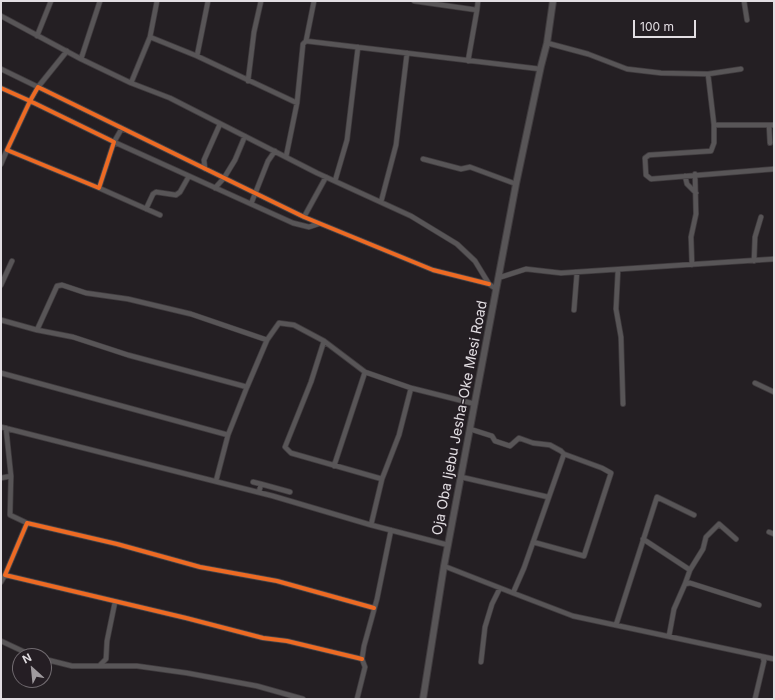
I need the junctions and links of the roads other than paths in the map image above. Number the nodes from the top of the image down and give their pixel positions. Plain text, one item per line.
1 (51, 1) edge
2 (100, 1) edge
3 (157, 1) edge
4 (208, 1) edge
5 (261, 1) edge
6 (314, 1) edge
7 (414, 1) edge
8 (421, 1) edge
9 (478, 1) edge
10 (553, 1) edge
11 (744, 1) edge
12 (478, 10) junction
13 (1, 16) edge
14 (747, 20) dead end
15 (37, 36) junction
16 (150, 37) junction
17 (306, 41) junction
18 (547, 44) junction
19 (358, 47) junction
20 (67, 51) junction
21 (407, 54) junction
22 (197, 56) junction
23 (81, 59) junction
24 (468, 61) junction
25 (1, 69) edge
26 (540, 69) junction
27 (741, 69) dead end
28 (708, 74) junction
29 (248, 81) junction
30 (131, 83) junction
31 (38, 87) junction
32 (1, 88) edge
33 (30, 100) junction
34 (297, 103) junction
35 (220, 124) junction
36 (714, 125) junction
37 (772, 125) edge
38 (122, 128) junction
39 (245, 136) junction
40 (114, 142) junction
41 (770, 143) dead end
42 (7, 150) junction
43 (275, 151) junction
44 (286, 157) junction
45 (423, 159) dead end
46 (1, 164) edge
47 (205, 169) junction
48 (774, 169) edge
49 (695, 174) junction
50 (189, 176) junction
51 (685, 176) junction
52 (326, 177) junction
53 (224, 178) junction
54 (335, 181) junction
55 (516, 184) junction
56 (99, 188) junction
57 (214, 188) junction
58 (696, 192) junction
59 (256, 194) junction
60 (381, 202) junction
61 (250, 204) junction
62 (146, 209) junction
63 (160, 215) dead end
64 (761, 216) dead end
65 (304, 217) junction
66 (318, 224) junction
67 (774, 259) edge
68 (12, 261) dead end
69 (754, 261) junction
70 (692, 265) junction
71 (618, 270) junction
72 (578, 272) junction
73 (498, 278) junction
74 (489, 284) junction
75 (1, 285) edge
76 (496, 289) junction
77 (574, 310) dead end
78 (1, 320) edge
79 (37, 330) junction
80 (266, 340) junction
81 (324, 341) junction
82 (365, 372) junction
83 (1, 373) edge
84 (755, 384) dead end
85 (247, 387) junction
86 (411, 388) junction
87 (774, 392) edge
88 (475, 404) junction
89 (623, 404) dead end
90 (3, 427) edge
91 (470, 429) junction
92 (228, 435) junction
93 (564, 454) junction
94 (334, 466) junction
95 (11, 476) junction
96 (461, 477) junction
97 (1, 478) edge
98 (382, 479) junction
99 (216, 481) junction
100 (253, 482) dead end
101 (261, 484) junction
102 (259, 492) junction
103 (290, 492) dead end
104 (548, 497) junction
105 (694, 515) dead end
106 (27, 523) junction
107 (371, 526) junction
108 (391, 530) junction
109 (769, 532) dead end
110 (774, 534) edge
111 (643, 539) junction
112 (736, 539) dead end
113 (533, 542) junction
114 (448, 545) junction
115 (444, 566) junction
116 (690, 570) junction
117 (5, 575) junction
118 (1, 582) edge
119 (685, 584) junction
120 (500, 588) junction
121 (513, 592) junction
122 (115, 602) junction
123 (759, 605) dead end
124 (374, 608) junction
125 (616, 625) junction
126 (669, 636) junction
127 (1, 641) edge
128 (16, 648) edge
129 (763, 658) junction
130 (362, 659) junction
131 (774, 659) edge
132 (52, 661) edge
133 (480, 662) dead end
134 (99, 666) junction
135 (303, 699) edge
136 (357, 699) edge
137 (423, 699) edge
138 (755, 699) edge

1 - 15 street
2 - 23 street
3 - 16 street
4 - 22 street
5 - 29 street
6 - 17 street
7 - 8 street
8 - 12 street
9 - 12 street
10 - 18 main road, Oja Oba Ijebu Jesha-Oke Mesi Road
11 - 14 street
12 - 24 street
13 - 15 street
15 - 20 street
16 - 22 street
16 - 30 street
17 - 19 street
17 - 34 street
18 - 26 main road, Oja Oba Ijebu Jesha-Oke Mesi Road
18 - 28 street
19 - 21 street
19 - 54 street
20 - 23 street
20 - 31 street
21 - 24 street
21 - 60 street
22 - 29 street
23 - 30 street
24 - 26 street
25 - 31 street
26 - 55 main road, Oja Oba Ijebu Jesha-Oke Mesi Road
27 - 28 street
28 - 36 street
29 - 34 street
30 - 35 street
31 - 33 street
31 - 38 street
32 - 33 street
33 - 40 street
33 - 42 street
34 - 44 street
35 - 39 street
35 - 47 street
36 - 37 street
36 - 51 street
37 - 41 street
38 - 40 street
38 - 47 street
39 - 43 street
39 - 53 street
40 - 50 street
40 - 56 street
42 - 46 street
42 - 56 street
43 - 44 street
43 - 59 street
44 - 52 street
45 - 55 street
47 - 53 street
48 - 49 street
49 - 51 street
49 - 58 street
50 - 57 street
50 - 62 street
51 - 58 street
52 - 54 street
52 - 65 street
53 - 57 street
53 - 59 street
54 - 60 street
55 - 73 main road, Oja Oba Ijebu Jesha-Oke Mesi Road
56 - 62 street
57 - 61 street
58 - 70 street
59 - 61 street
59 - 65 street
60 - 74 street
61 - 66 street
62 - 63 street
64 - 69 street
65 - 66 street
66 - 74 street
67 - 69 street
68 - 75 street
69 - 70 street
70 - 71 street
71 - 72 street
71 - 89 street
72 - 73 street
72 - 77 street
73 - 76 main road, Oja Oba Ijebu Jesha-Oke Mesi Road
74 - 76 street
76 - 88 main road, Oja Oba Ijebu Jesha-Oke Mesi Road
78 - 79 street
79 - 80 street
79 - 85 street
80 - 81 street
80 - 85 street
81 - 82 street
81 - 94 street
82 - 86 street
82 - 94 street
83 - 92 street
84 - 87 street
85 - 92 street
86 - 88 street
86 - 98 street
88 - 91 main road, Oja Oba Ijebu Jesha-Oke Mesi Road
90 - 95 street
90 - 99 street
91 - 93 street
91 - 96 main road, Oja Oba Ijebu Jesha-Oke Mesi Road
92 - 99 street
93 - 104 street
93 - 113 street
94 - 98 street
95 - 97 street
95 - 106 street
96 - 104 street
96 - 114 main road, Oja Oba Ijebu Jesha-Oke Mesi Road
98 - 107 street
99 - 102 street
100 - 101 street
101 - 102 street
101 - 103 street
102 - 107 street
104 - 113 street
105 - 111 street
106 - 117 street
106 - 124 street
107 - 108 street
108 - 114 street
108 - 124 street
109 - 110 street
111 - 116 street
111 - 125 street
112 - 116 street
113 - 121 street
114 - 115 main road, Oja Oba Ijebu Jesha-Oke Mesi Road
115 - 120 street
115 - 137 main road, Oja Oba Ijebu Jesha-Oke Mesi Road
116 - 119 street
117 - 118 street
117 - 122 street
119 - 123 street
119 - 126 street
120 - 121 street
120 - 133 street
121 - 125 street
122 - 130 street
122 - 134 street
124 - 130 street
125 - 126 street
126 - 129 street
127 - 128 street
129 - 131 street
129 - 138 street
130 - 136 street
132 - 134 street
134 - 135 street

